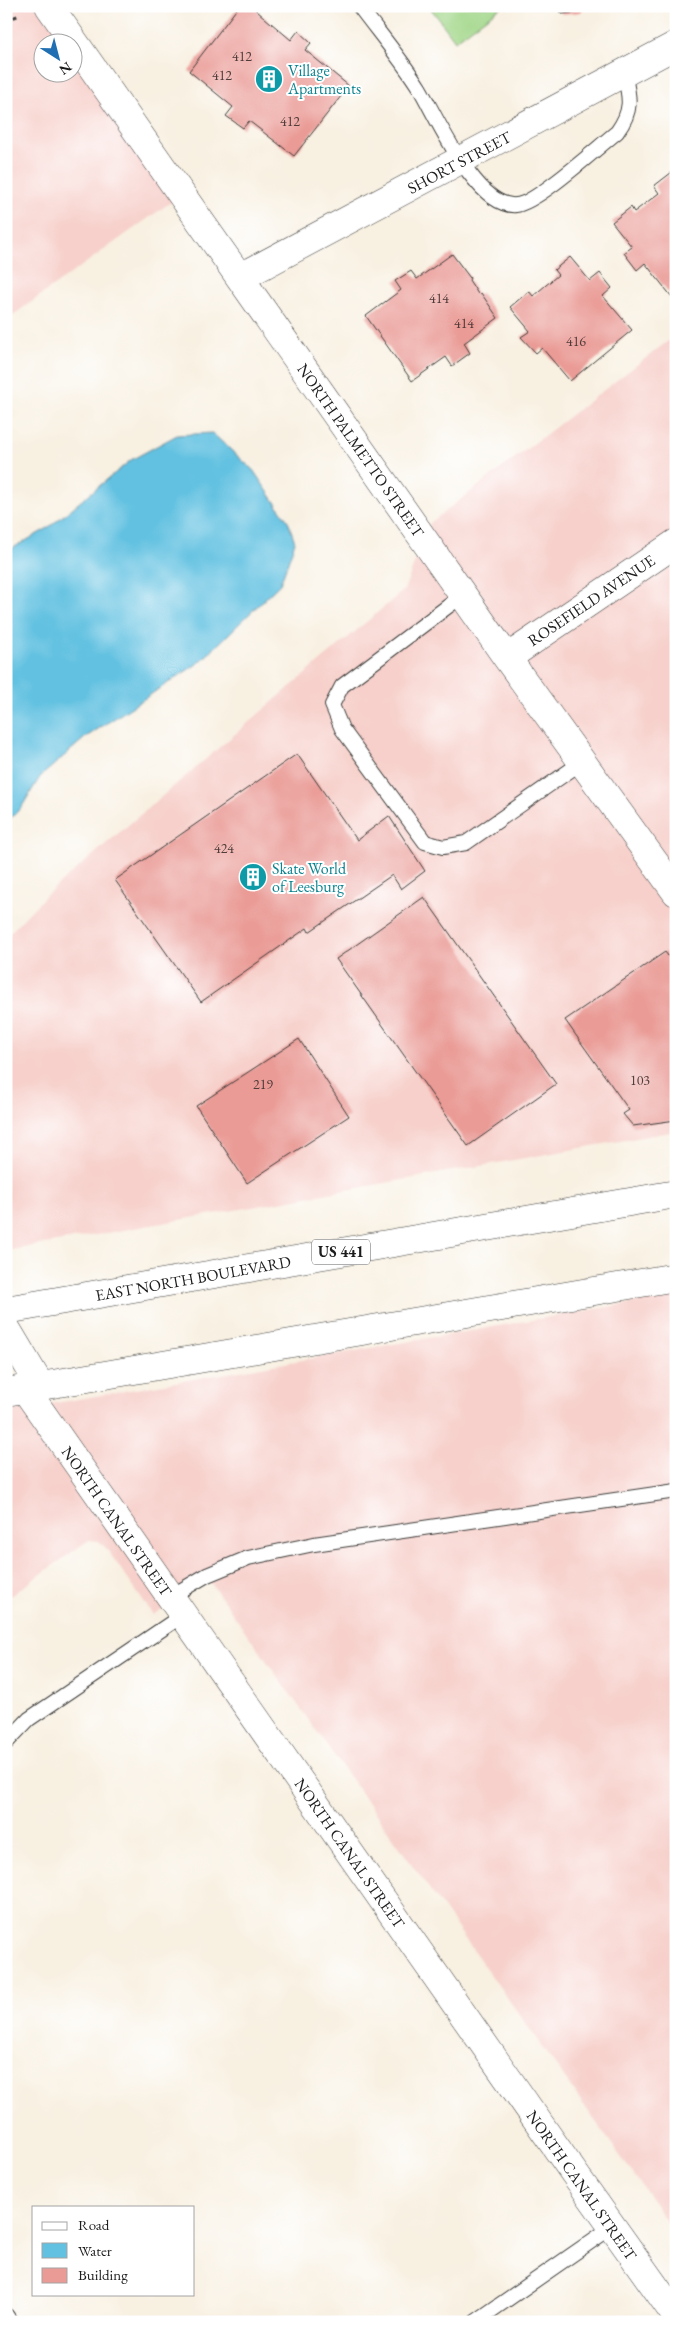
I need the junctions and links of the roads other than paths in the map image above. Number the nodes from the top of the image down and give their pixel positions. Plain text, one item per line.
1 (49, 6) edge
2 (358, 6) edge
3 (676, 46) edge
4 (624, 73) junction
5 (459, 162) junction
6 (241, 277) junction
7 (676, 543) edge
8 (463, 595) junction
9 (507, 658) junction
10 (582, 762) junction
11 (676, 892) edge
12 (676, 1194) edge
13 (676, 1276) edge
14 (6, 1310) edge
15 (6, 1328) edge
16 (17, 1390) edge
17 (676, 1492) edge
18 (176, 1606) junction
19 (6, 1743) edge
20 (612, 2227) junction
21 (6, 2315) edge
22 (676, 2316) edge
23 (11, 2322) edge
24 (476, 2322) edge

1 - 6 street, NORTH PALMETTO STREET
2 - 5 lane
3 - 4 street, SHORT STREET
4 - 5 street, SHORT STREET
4 - 5 lane
5 - 6 street, SHORT STREET
6 - 8 street, NORTH PALMETTO STREET
7 - 9 street, ROSEFIELD AVENUE
8 - 9 street, NORTH PALMETTO STREET
8 - 10 lane
9 - 10 street, NORTH PALMETTO STREET
10 - 11 street, NORTH PALMETTO STREET
12 - 14 street, EAST NORTH BOULEVARD / US 441
13 - 16 street
15 - 16 street, NORTH CANAL STREET
16 - 18 street, NORTH CANAL STREET
17 - 18 lane
18 - 19 lane
18 - 20 street, NORTH CANAL STREET
20 - 22 street, NORTH CANAL STREET
20 - 24 lane
21 - 23 lane

